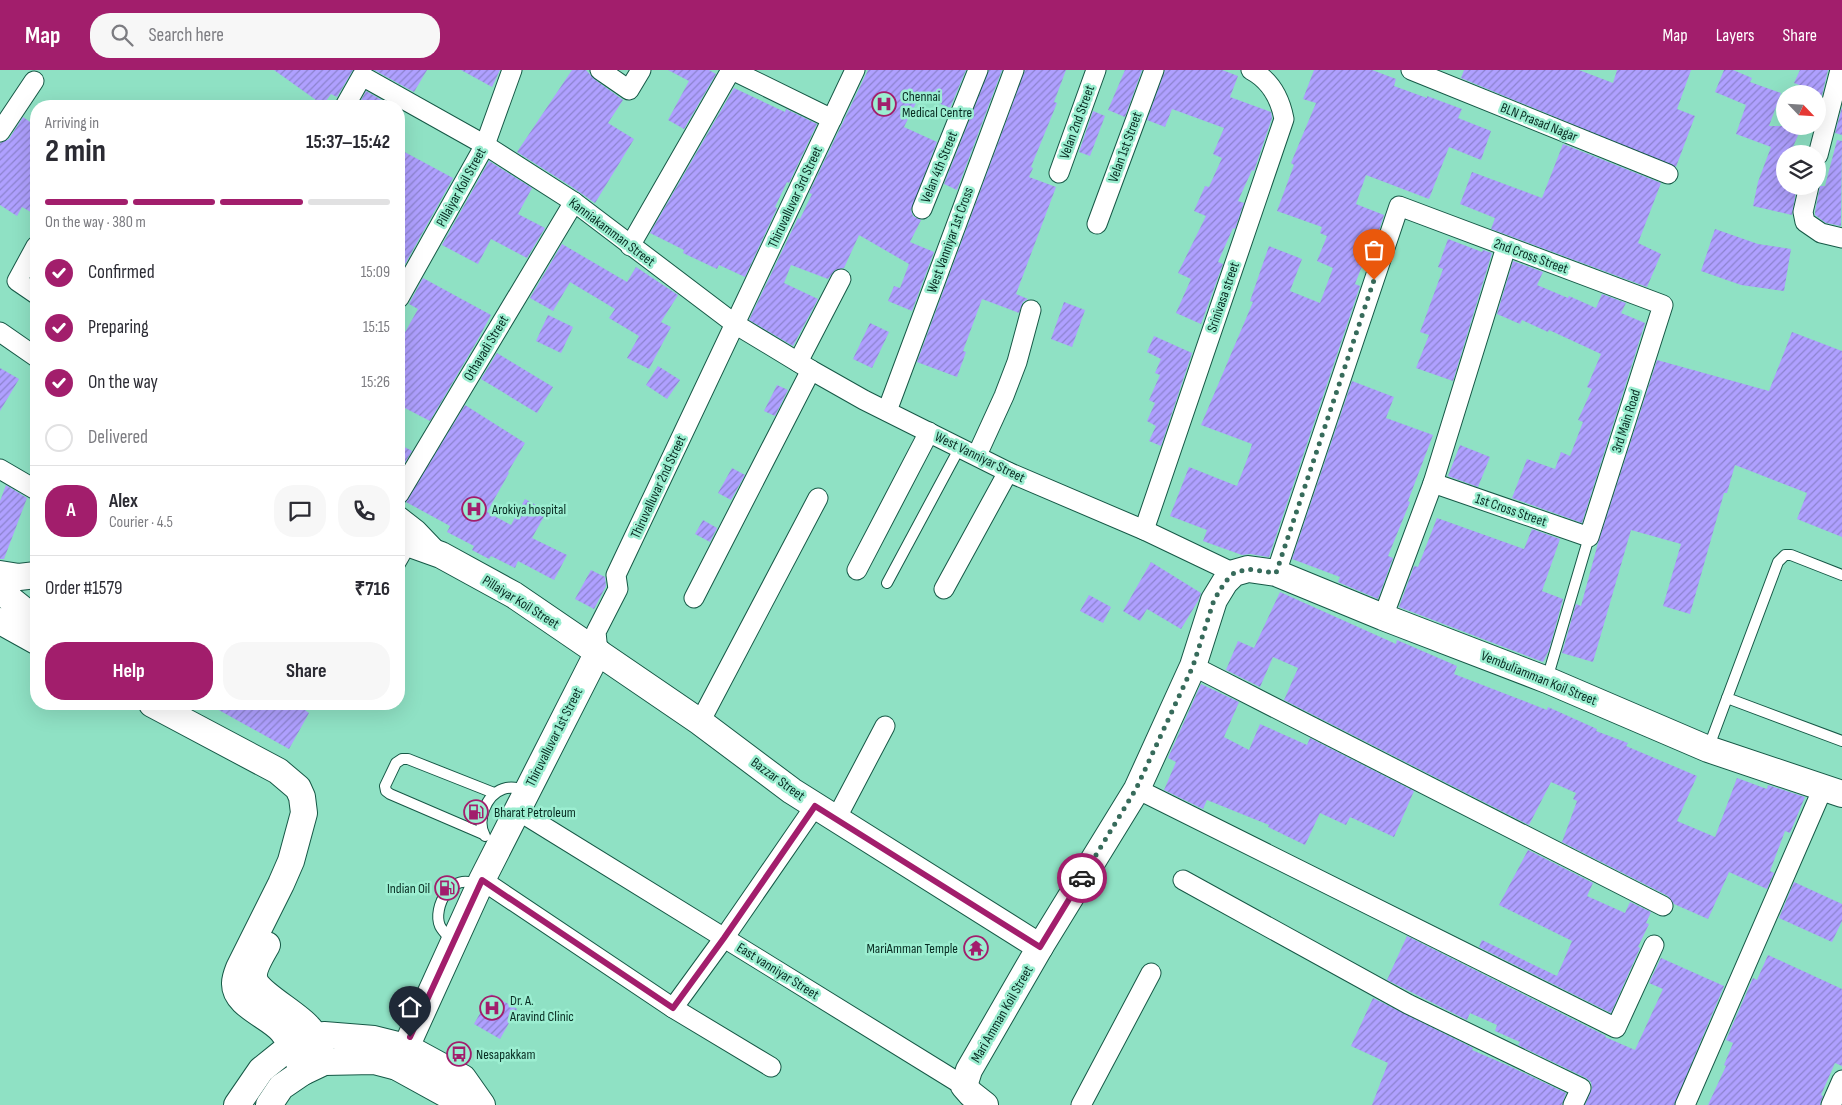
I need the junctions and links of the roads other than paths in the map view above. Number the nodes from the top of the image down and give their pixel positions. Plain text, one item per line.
1 (512, 70) edge
2 (600, 70) edge
3 (641, 70) edge
4 (731, 70) edge
5 (855, 70) edge
6 (978, 70) edge
7 (1014, 70) edge
8 (1096, 70) edge
9 (1154, 70) edge
10 (1252, 70) edge
11 (1411, 70) edge
12 (1840, 70) edge
13 (34, 81) dead end
14 (349, 100) edge
15 (404, 100) edge
16 (405, 100) edge
17 (832, 119) junction
18 (0, 132) edge
19 (1821, 145) edge
20 (485, 146) junction
21 (1059, 173) dead end
22 (1668, 174) dead end
23 (1808, 195) edge
24 (574, 202) junction
25 (922, 209) dead end
26 (1097, 224) dead end
27 (1842, 238) edge
28 (630, 246) junction
29 (1506, 247) junction
30 (30, 257) edge
31 (841, 279) dead end
32 (405, 287) edge
33 (30, 290) edge
34 (1663, 305) joint
35 (1031, 310) dead end
36 (735, 324) junction
37 (0, 332) edge
38 (30, 353) edge
39 (804, 366) junction
40 (887, 411) junction
41 (929, 432) junction
42 (968, 451) junction
43 (0, 469) edge
44 (1008, 472) junction
45 (1433, 483) junction
46 (405, 484) edge
47 (30, 486) edge
48 (818, 498) dead end
49 (405, 521) edge
50 (1144, 530) junction
51 (1589, 537) junction
52 (405, 550) edge
53 (441, 555) junction
54 (857, 570) dead end
55 (1234, 573) junction
56 (1276, 573) junction
57 (0, 574) edge
58 (1842, 575) edge
59 (30, 576) edge
60 (887, 583) dead end
61 (0, 584) edge
62 (944, 589) dead end
63 (694, 598) dead end
64 (30, 615) edge
65 (1383, 617) junction
66 (0, 621) edge
67 (30, 638) edge
68 (598, 652) junction
69 (1193, 666) junction
70 (1547, 680) junction
71 (1727, 698) junction
72 (163, 710) edge
73 (195, 710) edge
74 (700, 722) junction
75 (885, 726) dead end
76 (1842, 742) edge
77 (1708, 749) junction
78 (1136, 789) junction
79 (1833, 791) edge
80 (494, 793) junction
81 (522, 800) junction
82 (826, 812) junction
83 (490, 842) junction
84 (1183, 880) dead end
85 (481, 883) junction
86 (1663, 906) dead end
87 (724, 938) junction
88 (1654, 945) dead end
89 (1040, 947) junction
90 (1151, 973) dead end
91 (673, 1008) junction
92 (304, 1041) junction
93 (401, 1057) junction
94 (314, 1067) junction
95 (771, 1067) dead end
96 (1842, 1080) edge
97 (964, 1086) junction
98 (237, 1105) edge
99 (269, 1105) edge
100 (482, 1105) edge
101 (985, 1105) edge
102 (1081, 1105) edge
103 (1574, 1105) edge
104 (1686, 1105) edge
105 (1831, 1105) edge

1 - 20 street, Pillaiyar Koil Street
2 - 3 street
4 - 17 street
4 - 28 street
5 - 17 street, Thiruvalluvar 3rd Street
6 - 25 street, Velan 4th Street
7 - 40 street, West Vanniyar 1st Cross
8 - 21 street, Velan 2nd Street
9 - 26 street, Velan 1st Street
10 - 50 street, Srinivasa street
11 - 22 street, BLN Prasad Nagar
12 - 19 street
13 - 18 street
14 - 15 street, Kanniakamman Street
16 - 20 street, Kanniakamman Street
17 - 36 street, Thiruvalluvar 3rd Street
20 - 24 street, Kanniakamman Street
20 - 32 street, Pillaiyar Koil Street
23 - 27 street
24 - 28 street, Kanniakamman Street
24 - 46 street, Othavadi Street
28 - 36 street, Kanniakamman Street
29 - 34 street, 2nd Cross Street
29 - 45 street
29 - 56 street, 2nd Cross Street
30 - 33 street
31 - 39 street
34 - 51 street, 3rd Main Road
35 - 42 street
36 - 39 street, West Vanniyar Street
36 - 68 street, Thiruvalluvar 2nd Street
37 - 38 street
39 - 40 street, West Vanniyar Street
39 - 63 street
40 - 41 street, West Vanniyar Street
41 - 42 street, West Vanniyar Street
41 - 54 street
42 - 44 street, West Vanniyar Street
42 - 60 lane
43 - 47 street
44 - 50 street, West Vanniyar Street
44 - 62 street
45 - 51 street, 1st Cross Street
45 - 65 street
48 - 74 street
49 - 53 street, Pillaiyar Koil Street
50 - 55 street, West Vanniyar Street
51 - 70 lane
52 - 53 street, Pillaiyar Koil Street
53 - 68 street, Pillaiyar Koil Street
55 - 56 street, Vembuliamman Koil Street
55 - 69 street, Mari Amman Koil Street
56 - 65 street, Vembuliamman Koil Street
57 - 59 street
58 - 71 lane
61 - 64 street
65 - 70 street, Vembuliamman Koil Street
66 - 67 street
68 - 74 street, Bazzar Street
68 - 81 street, Thiruvalluvar 1st Street
69 - 78 street, Mari Amman Koil Street
69 - 86 street
70 - 77 street, Vembuliamman Koil Street
71 - 76 lane
71 - 77 lane
72 - 92 street
73 - 92 street
74 - 82 street, Bazzar Street
75 - 82 street
77 - 79 street, Vembuliamman Koil Street
78 - 88 street
78 - 89 street, Mari Amman Koil Street
79 - 104 street
80 - 81 lane
80 - 83 lane
80 - 83 lane
81 - 83 street, Thiruvalluvar 1st Street
81 - 87 street, East vanniyar Street
82 - 87 street
82 - 89 street, Bazzar Street
83 - 85 street, Thiruvalluvar 1st Street
84 - 103 street
85 - 91 street
85 - 93 street, Thiruvalluvar 1st Street
87 - 91 street
87 - 97 street, East vanniyar Street
89 - 97 street, Mari Amman Koil Street
90 - 102 street
91 - 95 street
92 - 93 street
92 - 94 street
92 - 98 street
93 - 94 street
93 - 100 street
94 - 99 street
96 - 105 street
97 - 101 street, East vanniyar Street

